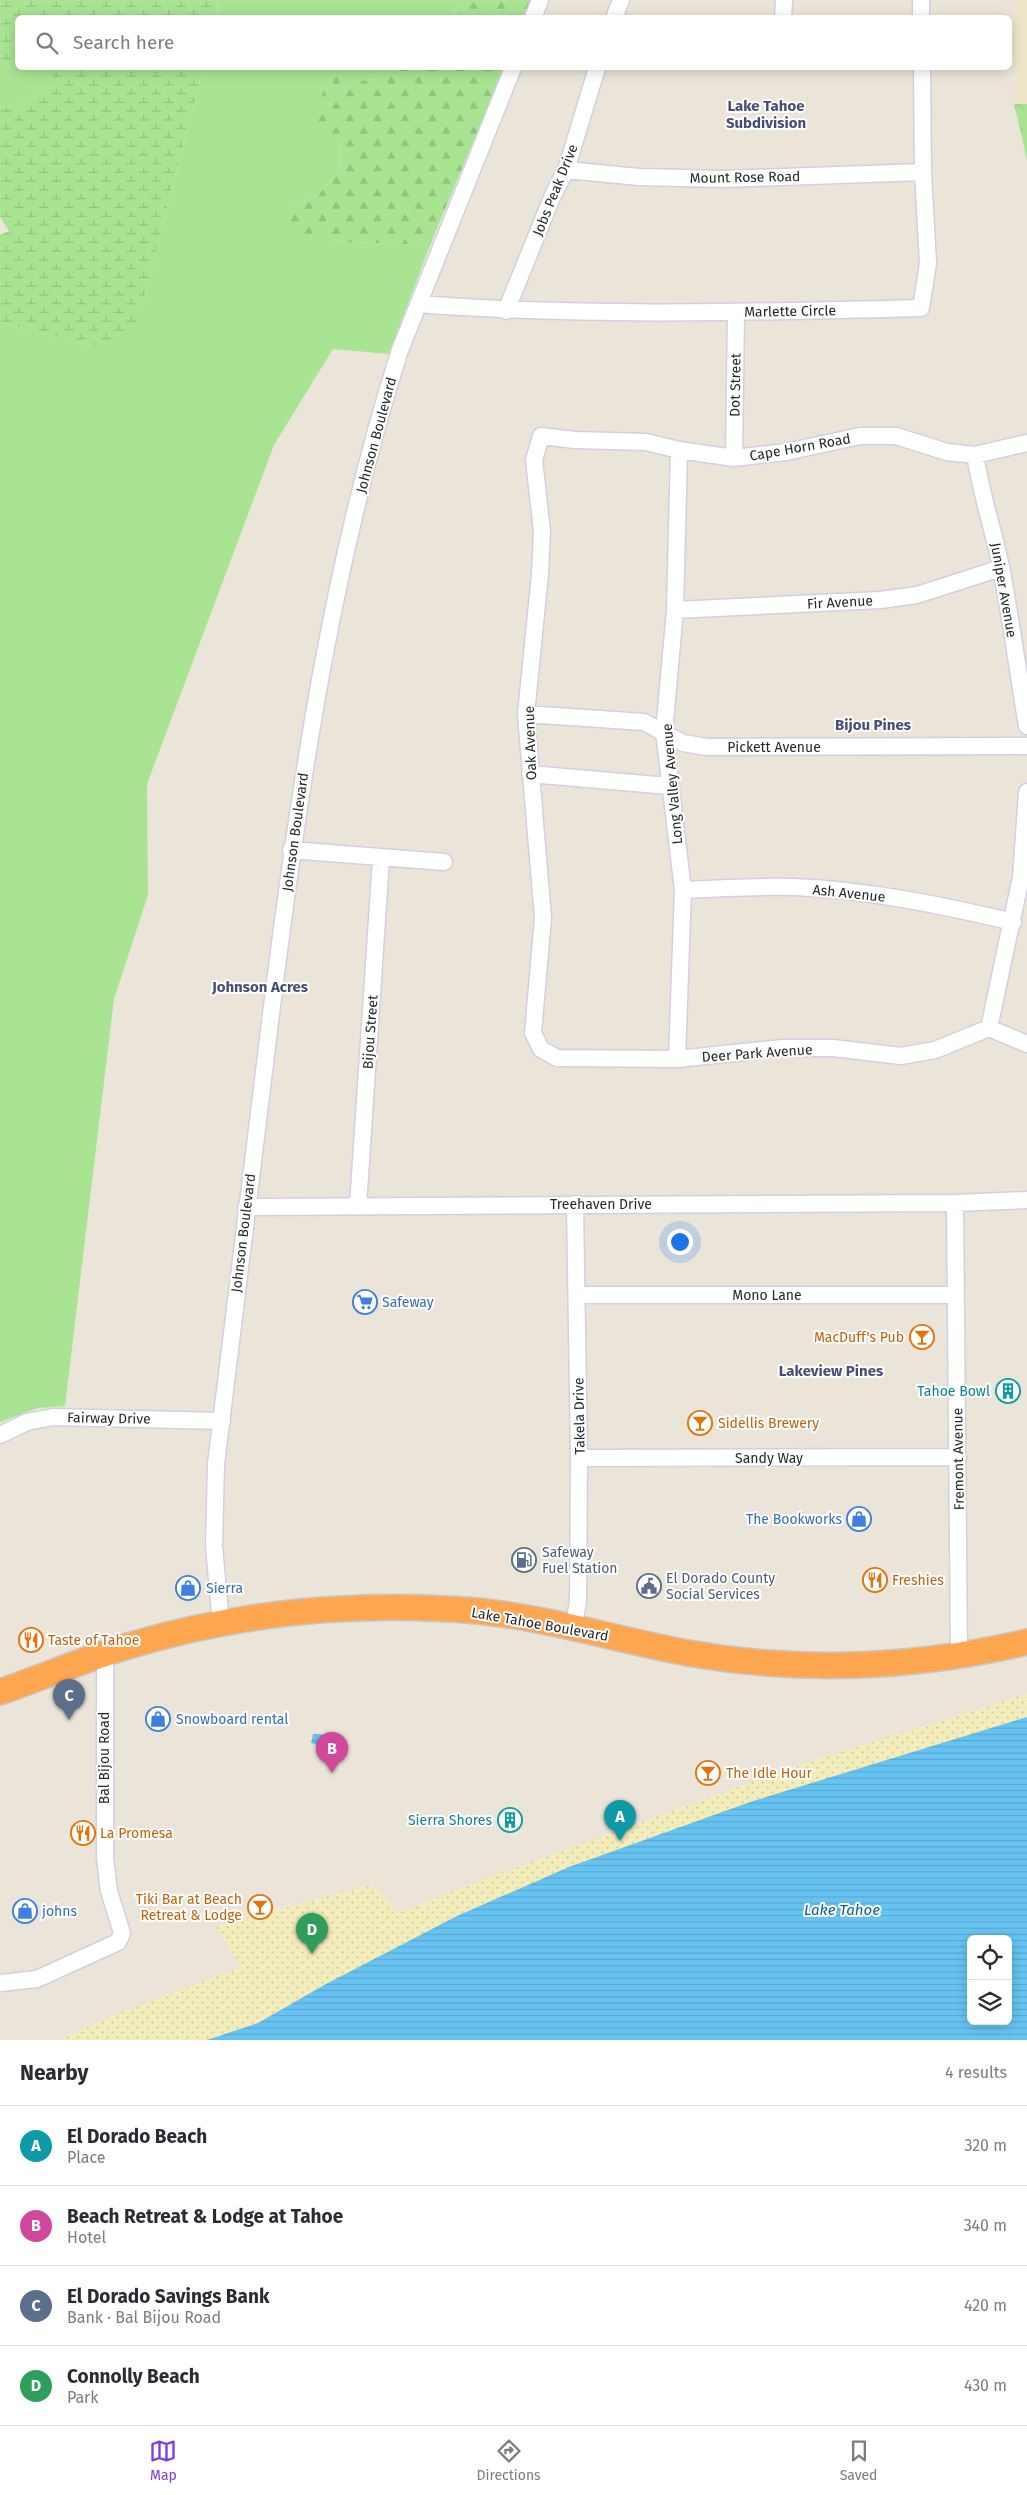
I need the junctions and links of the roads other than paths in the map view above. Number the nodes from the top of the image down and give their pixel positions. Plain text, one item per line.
1 (540, 0) edge
2 (621, 0) edge
3 (784, 0) edge
4 (921, 0) edge
5 (534, 15) edge
6 (615, 15) edge
7 (783, 15) edge
8 (921, 15) edge
9 (511, 70) edge
10 (596, 70) edge
11 (922, 70) edge
12 (566, 170) junction
13 (923, 172) junction
14 (418, 304) junction
15 (506, 311) junction
16 (736, 312) junction
17 (541, 436) joint
18 (1027, 443) edge
19 (679, 450) junction
20 (975, 455) junction
21 (734, 458) junction
22 (1001, 568) junction
23 (675, 610) junction
24 (526, 714) junction
25 (1027, 726) edge
26 (664, 732) junction
27 (1027, 746) edge
28 (530, 774) junction
29 (669, 786) junction
30 (1027, 792) edge
31 (291, 850) junction
32 (381, 859) junction
33 (444, 862) dead end
34 (683, 890) junction
35 (1013, 922) junction
36 (989, 1028) junction
37 (1027, 1044) edge
38 (541, 1049) joint
39 (677, 1059) junction
40 (1027, 1200) edge
41 (955, 1203) junction
42 (575, 1204) junction
43 (358, 1206) junction
44 (246, 1207) junction
45 (956, 1294) junction
46 (578, 1295) junction
47 (222, 1421) junction
48 (0, 1435) edge
49 (958, 1457) junction
50 (579, 1458) junction
51 (221, 1624) junction
52 (573, 1629) junction
53 (1027, 1642) edge
54 (105, 1654) junction
55 (960, 1656) junction
56 (0, 1692) edge
57 (0, 1983) edge

1 - 5 street
2 - 6 street
3 - 7 street
4 - 8 street
9 - 14 street, Johnson Boulevard
10 - 12 street, Jobs Peak Drive
11 - 13 street, Marlette Circle
12 - 13 street, Mount Rose Road
12 - 15 street, Jobs Peak Drive
13 - 16 street, Marlette Circle
14 - 15 street, Marlette Circle
14 - 31 street, Johnson Boulevard
15 - 16 street, Marlette Circle
16 - 21 street, Dot Street
17 - 19 street, Cape Horn Road
17 - 24 street, Oak Avenue
18 - 20 street, Cape Horn Road
19 - 21 street, Cape Horn Road
19 - 23 street, Long Valley Avenue
20 - 21 street, Cape Horn Road
20 - 22 street, Juniper Avenue
22 - 23 street, Fir Avenue
22 - 25 street, Juniper Avenue
23 - 26 street, Long Valley Avenue
24 - 26 street, Pickett Avenue
24 - 28 street, Oak Avenue
26 - 27 street, Pickett Avenue
26 - 29 street, Long Valley Avenue
28 - 29 street
28 - 38 street, Oak Avenue
29 - 34 street, Long Valley Avenue
30 - 35 street
31 - 32 street
31 - 44 street, Johnson Boulevard
32 - 33 street
32 - 43 street, Bijou Street
34 - 35 street, Ash Avenue
34 - 39 street, Long Valley Avenue
35 - 36 street
36 - 37 street
36 - 39 street, Deer Park Avenue
38 - 39 street, Deer Park Avenue
40 - 41 street, Treehaven Drive
41 - 42 street, Treehaven Drive
41 - 45 street, Fremont Avenue
42 - 43 street, Treehaven Drive
42 - 46 street, Takela Drive
43 - 44 street, Treehaven Drive
44 - 47 street, Johnson Boulevard
45 - 46 street, Mono Lane
45 - 49 street, Fremont Avenue
46 - 50 street, Takela Drive
47 - 48 street, Fairway Drive
47 - 51 street, Johnson Boulevard
49 - 50 street, Sandy Way
49 - 55 street, Fremont Avenue
50 - 52 street, Takela Drive
51 - 52 highway, Lake Tahoe Boulevard
51 - 54 highway, Lake Tahoe Boulevard
52 - 55 highway, Lake Tahoe Boulevard
53 - 55 highway, Lake Tahoe Boulevard
54 - 56 highway, Lake Tahoe Boulevard
54 - 57 street, Bal Bijou Road

